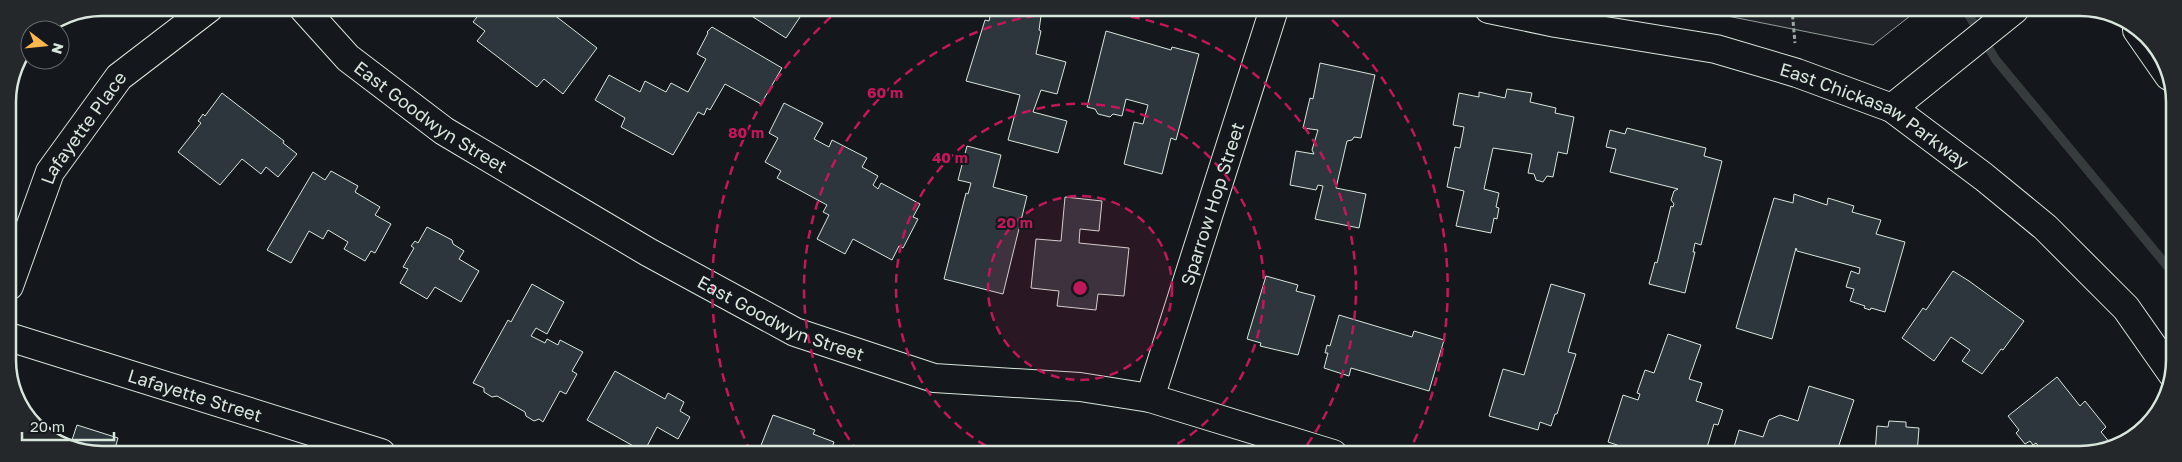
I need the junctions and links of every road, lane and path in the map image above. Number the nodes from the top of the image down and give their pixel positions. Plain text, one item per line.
1 (199, 16) edge
2 (310, 16) edge
3 (1271, 16) edge
4 (1522, 16) edge
5 (2006, 16) edge
6 (1892, 108) junction
7 (16, 267) edge
8 (16, 339) edge
9 (2165, 364) edge
10 (1150, 398) junction
11 (359, 446) edge
12 (1307, 446) edge

1 - 7 street, Lafayette Place
2 - 10 street, East Goodwyn Street
3 - 10 street, Sparrow Hop Street
4 - 6 street, East Chickasaw Parkway
5 - 6 street
6 - 9 street, East Chickasaw Parkway
8 - 11 street, Lafayette Street
10 - 12 street, East Goodwyn Street

